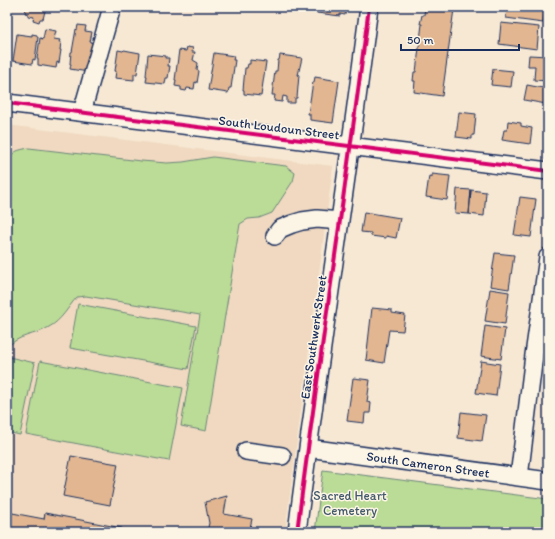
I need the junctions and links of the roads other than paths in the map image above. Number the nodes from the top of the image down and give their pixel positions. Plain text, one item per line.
1 (112, 7) edge
2 (369, 7) edge
3 (7, 103) edge
4 (82, 112) junction
5 (350, 146) junction
6 (548, 171) edge
7 (340, 221) junction
8 (275, 236) dead end
9 (548, 257) edge
10 (308, 448) junction
11 (246, 451) dead end
12 (282, 456) dead end
13 (519, 477) junction
14 (548, 481) edge
15 (297, 532) edge

1 - 4 street
2 - 5 street, East Southwerk Street
3 - 4 street, South Loudoun Street
4 - 5 street, South Loudoun Street
5 - 6 street, South Loudoun Street
5 - 7 street, East Southwerk Street
7 - 8 street
7 - 10 street, East Southwerk Street
9 - 13 street
10 - 13 street, South Cameron Street
10 - 15 street, East Southwerk Street
11 - 12 street
13 - 14 street, South Cameron Street

